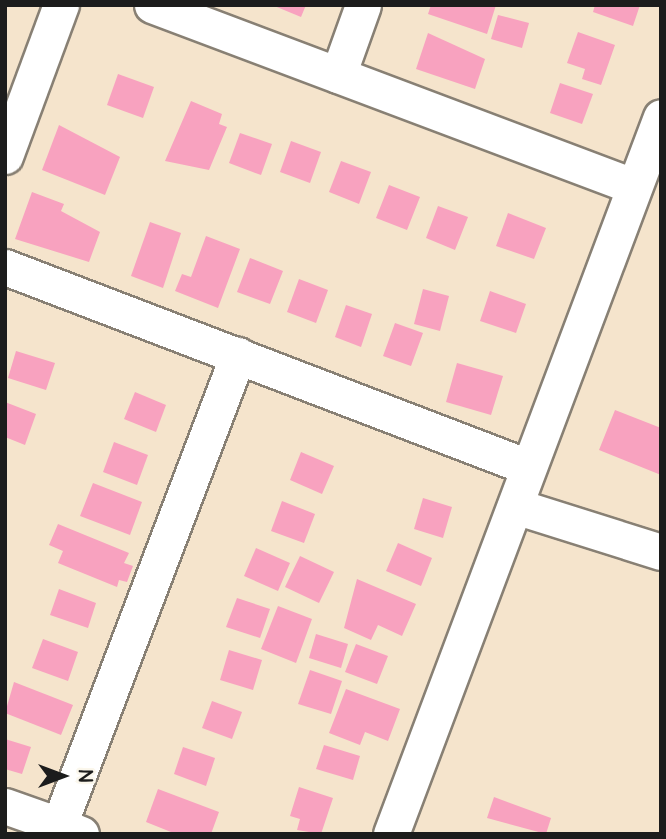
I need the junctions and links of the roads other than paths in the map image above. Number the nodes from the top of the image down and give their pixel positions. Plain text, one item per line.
1 (61, 5) edge
2 (152, 5) edge
3 (363, 5) edge
4 (338, 75) junction
5 (661, 117) edge
6 (5, 156) edge
7 (633, 186) junction
8 (5, 267) edge
9 (238, 355) junction
10 (528, 467) junction
11 (515, 506) junction
12 (661, 552) edge
13 (5, 806) edge
14 (70, 829) edge
15 (391, 834) edge

1 - 6 street
2 - 4 street
3 - 4 street
4 - 7 street
5 - 7 street
7 - 10 street
8 - 9 street
9 - 10 street
9 - 14 street
10 - 11 street
11 - 12 street
11 - 15 street
13 - 14 street

